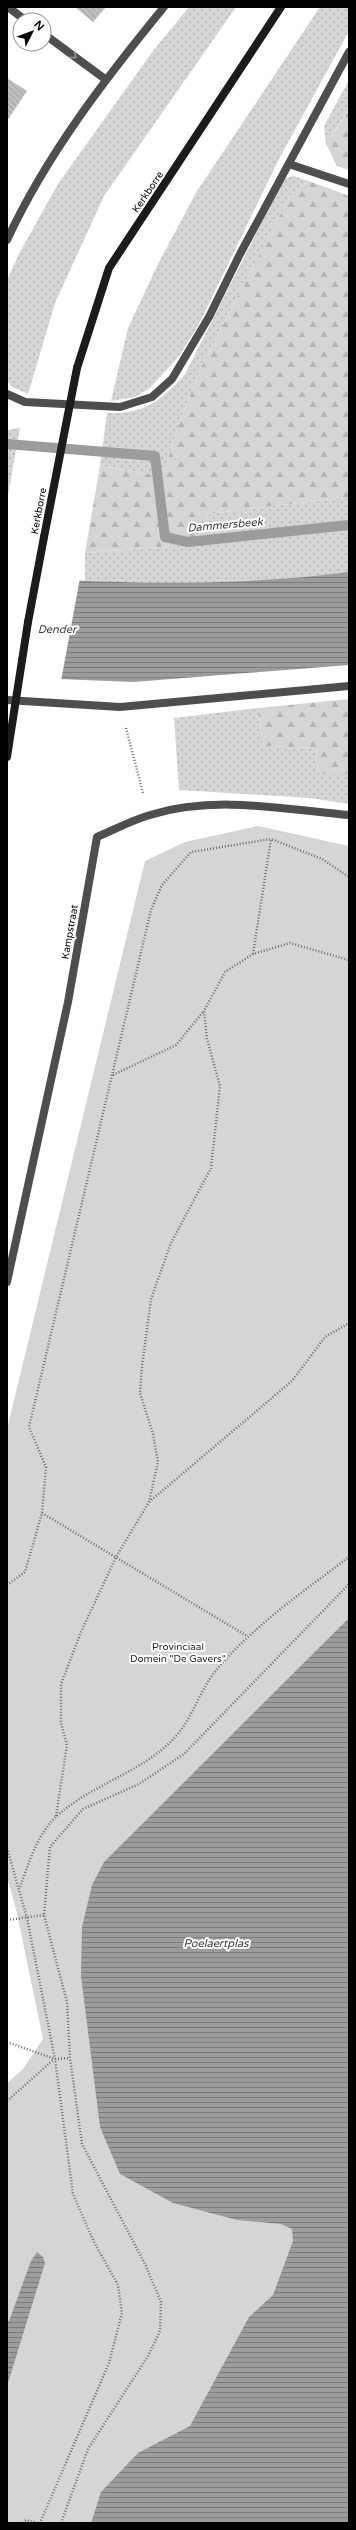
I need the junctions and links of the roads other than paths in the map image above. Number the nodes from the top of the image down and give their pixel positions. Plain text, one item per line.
1 (164, 7) edge
2 (281, 7) edge
3 (52, 40) edge
4 (349, 52) edge
5 (105, 79) junction
6 (289, 164) junction
7 (349, 184) edge
8 (7, 240) edge
9 (7, 394) edge
10 (349, 686) edge
11 (7, 700) edge
12 (7, 757) edge
13 (349, 815) edge
14 (7, 1282) edge

1 - 5 street
2 - 12 street, Kerkborre, bridge
3 -> 5 street
4 - 6 street
5 - 8 street
6 - 7 street
6 - 9 street
10 - 11 street
13 - 14 street, Kampstraat

